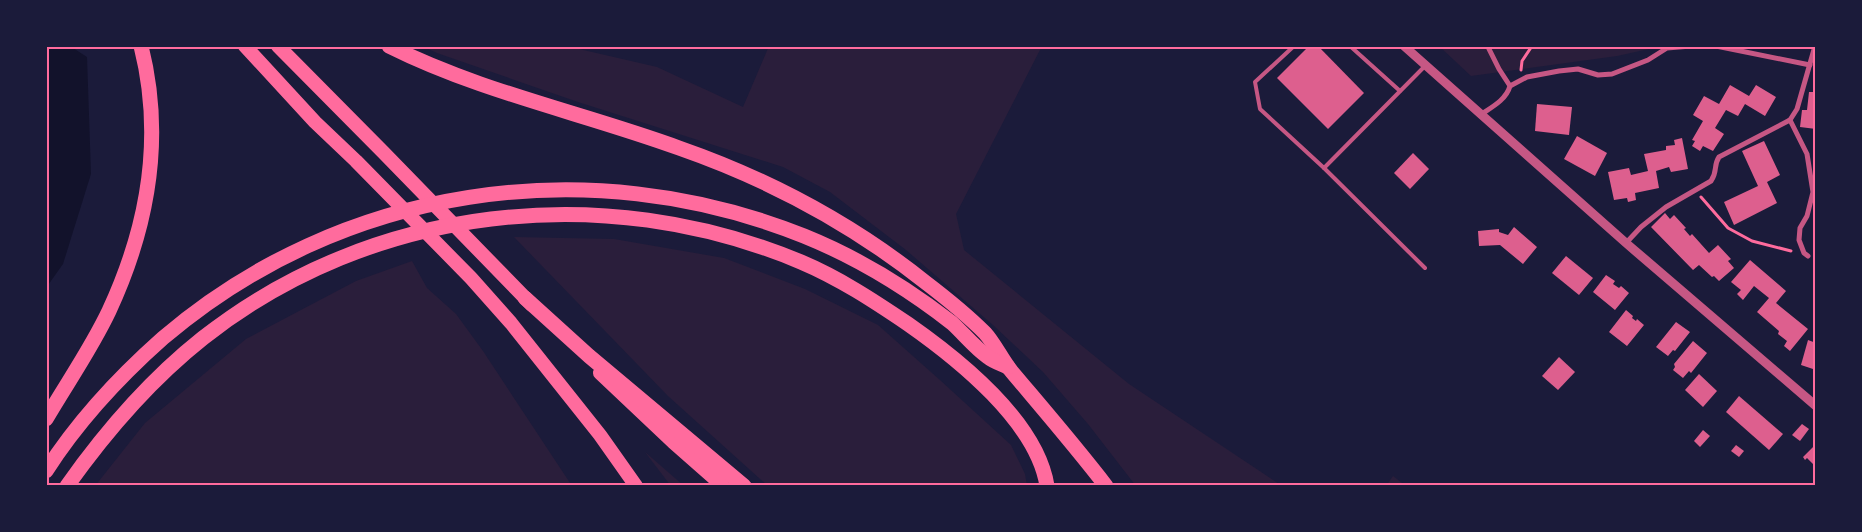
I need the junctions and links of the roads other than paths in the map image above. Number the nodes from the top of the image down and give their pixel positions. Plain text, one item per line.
1 (141, 46) edge
2 (245, 46) edge
3 (278, 46) edge
4 (389, 46) edge
5 (1294, 46) edge
6 (1350, 46) edge
7 (1404, 46) edge
8 (1691, 46) edge
9 (1716, 46) edge
10 (1815, 46) edge
11 (1489, 49) dead end
12 (1810, 65) junction
13 (1425, 66) junction
14 (1510, 86) junction
15 (1400, 91) junction
16 (1480, 115) junction
17 (1790, 120) junction
18 (1324, 168) junction
19 (1626, 243) junction
20 (1808, 256) dead end
21 (1426, 268) dead end
22 (525, 298) junction
23 (1008, 367) junction
24 (1816, 406) edge
25 (46, 419) edge
26 (46, 471) edge
27 (68, 486) edge
28 (636, 486) edge
29 (723, 486) edge
30 (744, 486) edge
31 (1047, 486) edge
32 (1106, 486) edge

1 - 25 highway
2 - 28 highway
3 - 22 highway
4 - 23 highway
5 - 18 lane
6 - 15 lane
7 - 13 street
8 - 14 street
9 - 12 street
10 - 12 street
11 - 14 street
12 - 17 street
13 - 15 lane
13 - 16 street
14 - 16 street
15 - 18 lane
16 - 19 street
17 - 19 street
17 - 20 street
18 - 21 lane
19 - 24 street
22 - 29 highway
22 - 30 highway
23 - 26 highway
23 - 32 highway
27 - 31 highway

